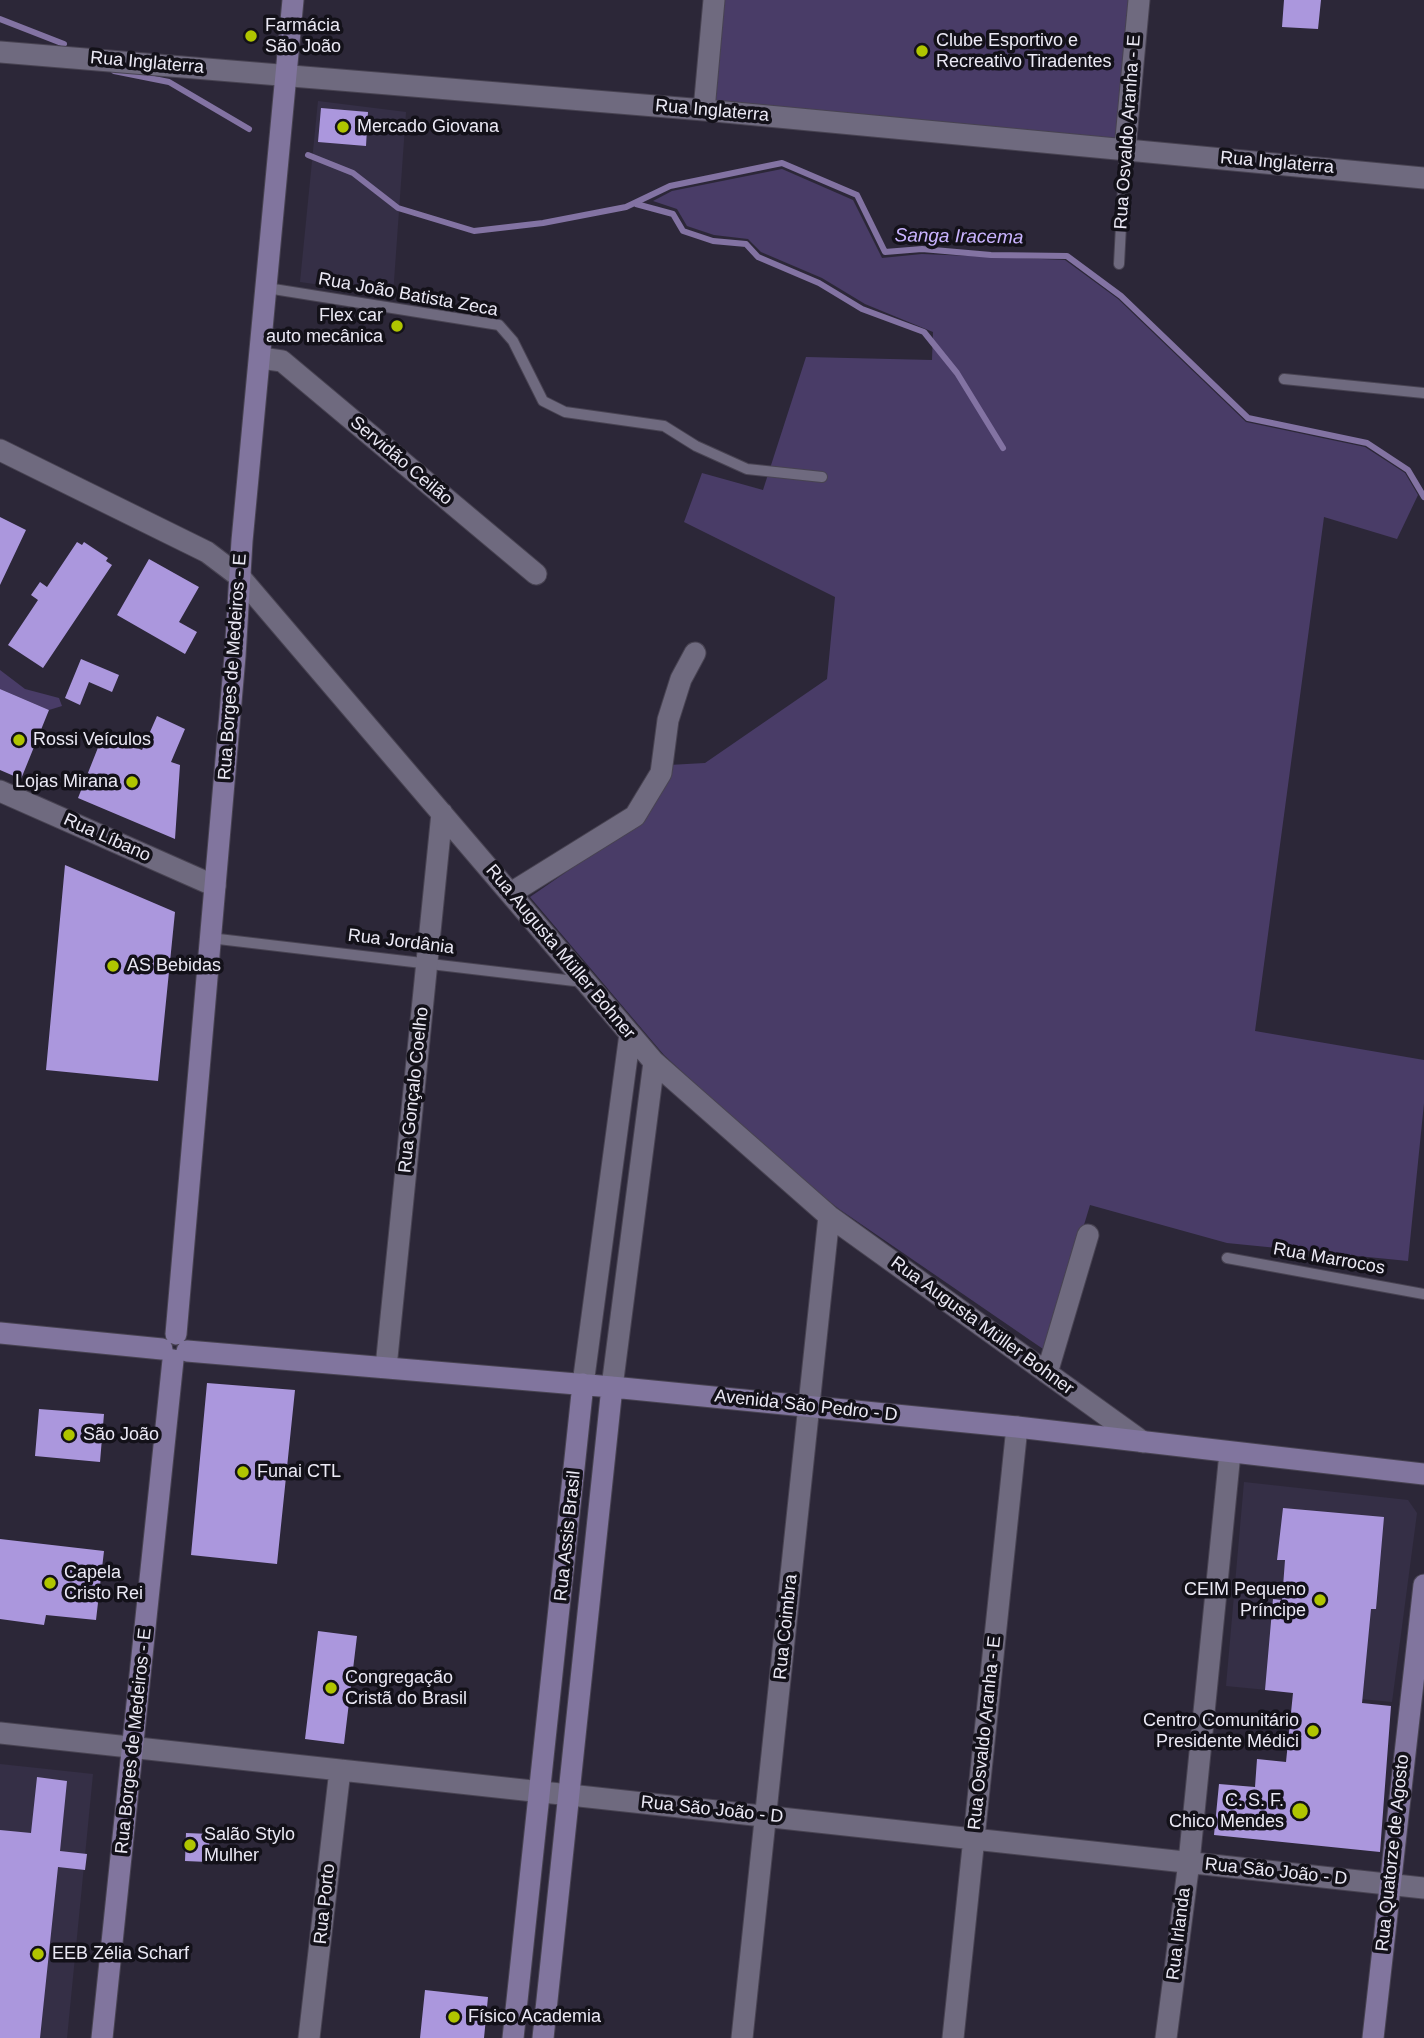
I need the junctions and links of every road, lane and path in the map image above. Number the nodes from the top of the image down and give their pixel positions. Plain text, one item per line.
1 (293, 0) edge
2 (714, 0) edge
3 (1139, 0) edge
4 (0, 52) edge
5 (286, 74) junction
6 (704, 110) junction
7 (1125, 149) junction
8 (1424, 177) edge
9 (1119, 264) dead end
10 (267, 288) junction
11 (261, 358) junction
12 (1284, 379) dead end
13 (1424, 393) edge
14 (0, 450) edge
15 (822, 477) dead end
16 (536, 574) dead end
17 (240, 577) junction
18 (695, 653) dead end
19 (0, 791) edge
20 (442, 813) junction
21 (215, 886) junction
22 (511, 893) junction
23 (210, 938) junction
24 (427, 963) junction
25 (588, 983) junction
26 (630, 1034) junction
27 (654, 1062) junction
28 (829, 1216) junction
29 (1088, 1235) dead end
30 (1227, 1258) dead end
31 (1424, 1294) edge
32 (0, 1333) edge
33 (174, 1348) junction
34 (386, 1367) junction
35 (1047, 1373) junction
36 (583, 1384) junction
37 (611, 1387) junction
38 (809, 1407) junction
39 (1017, 1427) junction
40 (1143, 1442) junction
41 (1230, 1453) junction
42 (1424, 1474) edge
43 (1424, 1585) edge
44 (562, 1592) junction
45 (590, 1595) junction
46 (0, 1733) edge
47 (133, 1748) junction
48 (340, 1770) junction
49 (541, 1792) junction
50 (569, 1795) junction
51 (766, 1816) junction
52 (974, 1839) junction
53 (1189, 1862) junction
54 (1390, 1884) junction
55 (1424, 1888) edge
56 (519, 1987) junction
57 (548, 1989) junction
58 (102, 2038) edge
59 (309, 2038) edge
60 (513, 2038) edge
61 (543, 2038) edge
62 (742, 2038) edge
63 (953, 2038) edge
64 (1166, 2038) edge
65 (1373, 2038) edge

1 - 5 street, Rua Borges de Medeiros - E
2 - 6 street
3 - 7 street, Rua Osvaldo Aranha - E
4 - 5 street, Rua Inglaterra
5 - 6 street, Rua Inglaterra
5 - 10 street, Rua Borges de Medeiros - E
6 - 7 street, Rua Inglaterra
7 - 8 street, Rua Inglaterra
7 - 9 lane, Rua Osvaldo Aranha - E
10 - 11 street, Rua Borges de Medeiros - E
10 - 15 lane, Rua João Batista Zeca
11 - 16 street, Servidão Ceilão
11 - 17 street, Rua Borges de Medeiros - E
12 - 13 lane
14 - 17 street, Rua Augusta Müller Bohner
17 - 20 street, Rua Augusta Müller Bohner
17 - 21 street, Rua Borges de Medeiros - E
18 - 22 street
19 - 21 street, Rua Líbano
20 - 22 street, Rua Augusta Müller Bohner
20 - 24 street, Rua Gonçalo Coelho
21 - 23 street, Rua Borges de Medeiros - E
22 - 25 street, Rua Augusta Müller Bohner
23 - 24 lane, Rua Jordânia
23 - 33 street, Rua Borges de Medeiros - E
24 - 25 lane, Rua Jordânia
24 - 34 street, Rua Gonçalo Coelho
25 - 26 street, Rua Augusta Müller Bohner
26 - 27 street, Rua Augusta Müller Bohner
26 - 36 street, Rua Assis Brasil
27 - 28 street, Rua Augusta Müller Bohner
27 - 37 street, Rua Assis Brasil
28 - 35 street, Rua Augusta Müller Bohner
28 - 38 street, Rua Coimbra
29 - 35 street
30 - 31 lane, Rua Marrocos
32 - 33 street, Avenida São Pedro - D
33 - 34 street, Avenida São Pedro - D
33 - 47 street, Rua Borges de Medeiros - E
34 - 36 street, Avenida São Pedro - D
35 - 40 street, Rua Augusta Müller Bohner
36 - 37 street, Avenida São Pedro - D
36 - 44 street, Rua Assis Brasil
37 - 38 street, Avenida São Pedro - D
37 - 45 street, Rua Assis Brasil
38 - 39 street, Avenida São Pedro - D
38 - 51 street, Rua Coimbra
39 - 40 street, Avenida São Pedro - D
39 - 52 street, Rua Osvaldo Aranha - E
40 - 41 street, Avenida São Pedro - D
41 - 42 street, Avenida São Pedro - D
41 - 53 street, Rua Irlanda
43 - 54 street, Rua Quatorze de Agosto
44 - 45 street
44 - 49 street, Rua Assis Brasil
45 - 50 street, Rua Assis Brasil
46 - 47 street, Rua São João - D
47 - 48 street, Rua São João - D
47 - 58 street, Rua Borges de Medeiros - E
48 - 49 street, Rua São João - D
48 - 59 street, Rua Porto
49 - 50 street, Rua São João - D
49 - 56 street, Rua Assis Brasil
50 - 51 street, Rua São João - D
50 - 57 street, Rua Assis Brasil
51 - 52 street, Rua São João - D
51 - 62 street, Rua Coimbra
52 - 53 street, Rua São João - D
52 - 63 street, Rua Osvaldo Aranha - E
53 - 54 street, Rua São João - D
53 - 64 street, Rua Irlanda
54 - 55 street, Rua São João - D
54 - 65 street, Rua Quatorze de Agosto
56 - 57 street
56 - 60 street, Rua Assis Brasil
57 - 61 street, Rua Assis Brasil

